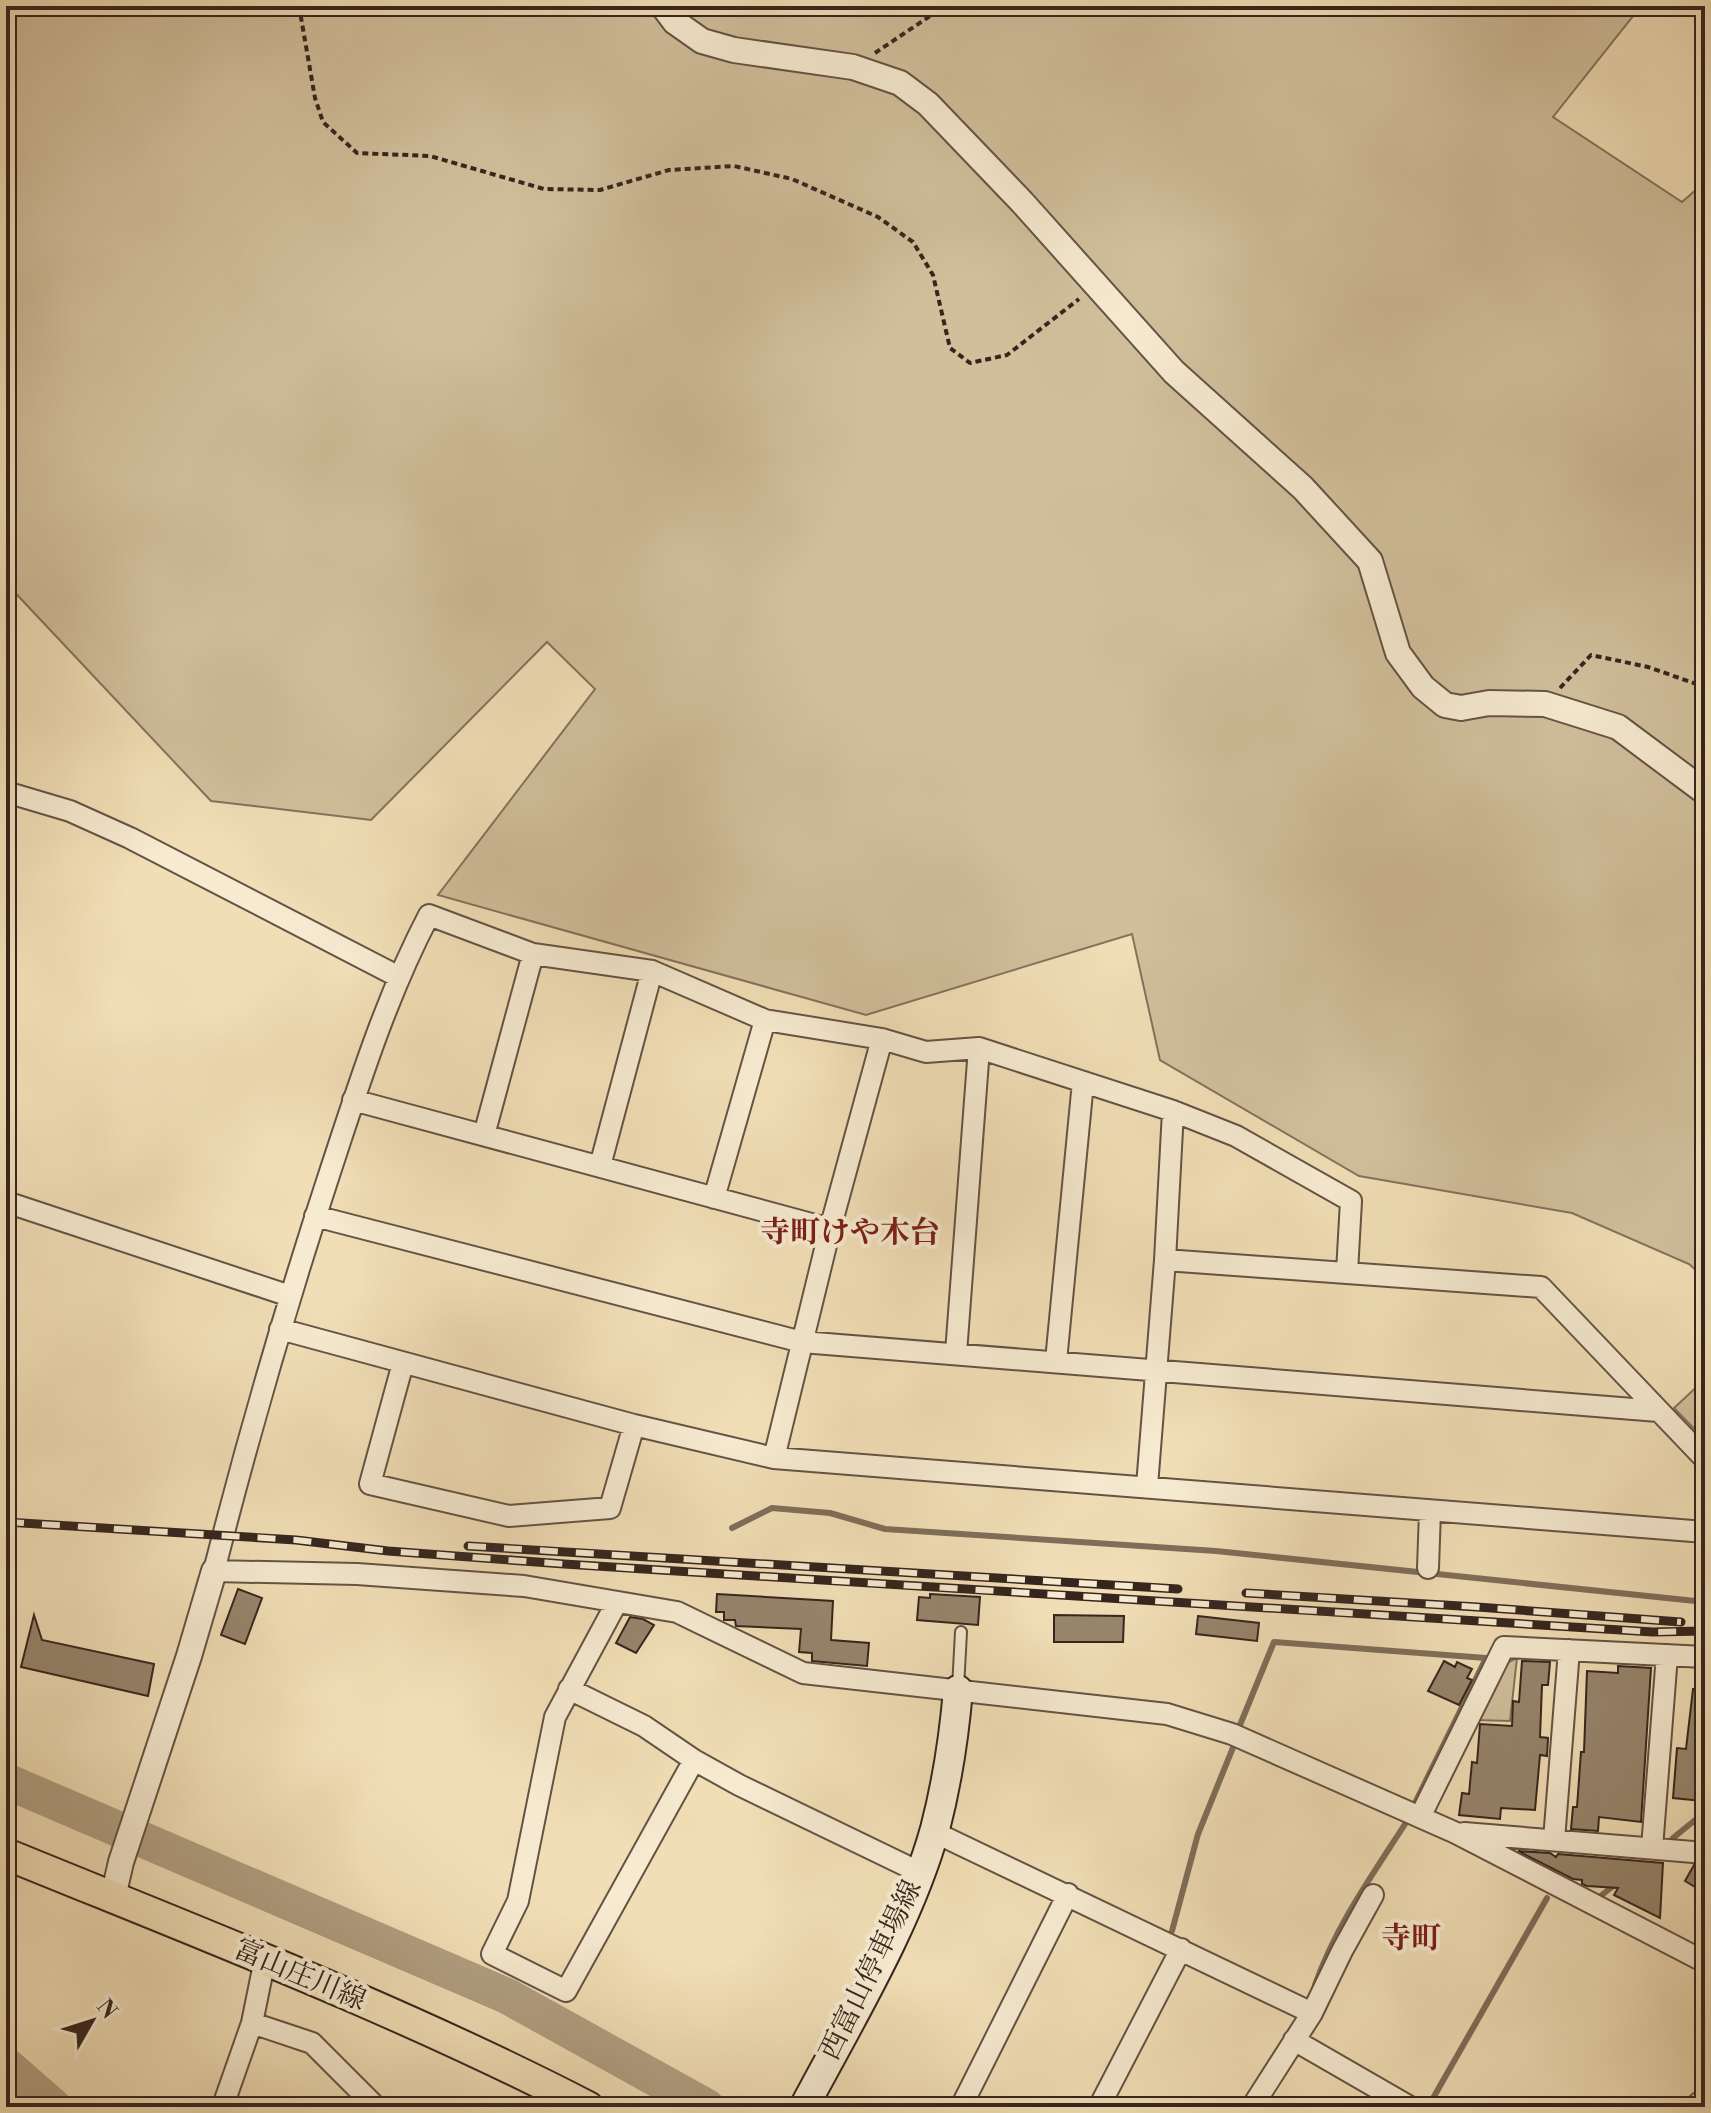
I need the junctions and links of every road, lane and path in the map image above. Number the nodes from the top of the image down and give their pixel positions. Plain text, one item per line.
1 (299, 6) edge
2 (663, 6) edge
3 (945, 6) edge
4 (853, 67) junction
5 (1096, 283) junction
6 (1705, 687) edge
7 (1545, 704) junction
8 (6, 792) edge
9 (1705, 792) edge
10 (533, 954) junction
11 (652, 971) junction
12 (399, 977) junction
13 (765, 1020) junction
14 (882, 1039) junction
15 (979, 1048) junction
16 (1083, 1082) junction
17 (353, 1100) junction
18 (1173, 1111) junction
19 (484, 1135) junction
20 (600, 1166) junction
21 (714, 1198) junction
22 (6, 1202) edge
23 (315, 1216) junction
24 (830, 1229) junction
25 (1165, 1260) junction
26 (1347, 1272) junction
27 (290, 1296) junction
28 (280, 1329) junction
29 (802, 1342) junction
30 (956, 1353) junction
31 (1056, 1361) junction
32 (403, 1363) junction
33 (1155, 1370) junction
34 (1658, 1411) junction
35 (634, 1425) junction
36 (774, 1458) junction
37 (1705, 1459) edge
38 (1147, 1486) junction
39 (1430, 1511) junction
40 (1705, 1532) edge
41 (1428, 1568) dead end
42 (214, 1571) junction
43 (617, 1602) junction
44 (961, 1632) dead end
45 (1569, 1650) junction
46 (1667, 1655) junction
47 (1705, 1657) edge
48 (569, 1689) junction
49 (958, 1690) junction
50 (694, 1760) junction
51 (1420, 1817) junction
52 (934, 1832) junction
53 (1456, 1833) junction
54 (1554, 1840) junction
55 (1652, 1848) junction
56 (1705, 1853) edge
57 (6, 1854) edge
58 (919, 1872) junction
59 (1068, 1894) junction
60 (1373, 1895) dead end
61 (113, 1897) junction
62 (1181, 1949) junction
63 (265, 1959) junction
64 (1705, 1962) edge
65 (1312, 2013) junction
66 (252, 2023) junction
67 (1294, 2040) junction
68 (6, 2097) edge
69 (1705, 2098) edge
70 (1377, 2099) edge
71 (17, 2107) edge
72 (232, 2107) edge
73 (376, 2107) edge
74 (588, 2107) edge
75 (804, 2107) edge
76 (961, 2107) edge
77 (1099, 2107) edge
78 (1252, 2107) edge
79 (1410, 2107) edge
80 (1694, 2107) edge

1 - 5 path
2 - 4 street
3 - 4 path
4 - 5 street
5 - 7 street
6 - 7 path
7 - 9 street
8 - 12 street
10 - 11 street
10 - 12 street
10 - 19 street
11 - 13 street
11 - 20 street
12 - 17 street
13 - 14 street
13 - 21 street
14 - 15 street
14 - 24 street
15 - 16 street
15 - 30 street
16 - 18 street
16 - 31 street
17 - 19 street
17 - 23 street
18 - 25 street
18 - 26 street
19 - 20 street
20 - 21 street
21 - 24 street
22 - 27 street
23 - 27 street
23 - 29 street
24 - 29 street
25 - 26 street
25 - 33 street
26 - 34 street
27 - 28 street
28 - 32 street
28 - 42 street
29 - 30 street
29 - 36 street
30 - 31 street
31 - 33 street
32 - 35 street
32 - 35 street
33 - 34 street
33 - 38 street
34 - 37 street
35 - 36 street
36 - 38 street
38 - 39 street
39 - 40 street
39 - 41 street
42 - 43 street
42 - 61 street
43 - 48 street
43 - 49 street
44 - 49 lane
45 - 46 street
45 - 51 street
45 - 54 street
46 - 47 street
46 - 55 street
48 - 50 street
48 - 50 street
49 - 51 street
49 - 52 main road, 西富山停車場線
50 - 58 street
51 - 53 street
52 - 58 main road, 西富山停車場線
52 - 59 street
53 - 54 street
53 - 64 street
54 - 55 street
55 - 56 street
57 - 61 main road, 富山庄川線
58 - 75 main road, 西富山停車場線
59 - 62 street
59 - 76 street
60 - 65 street
61 - 63 main road, 富山庄川線
62 - 65 street
62 - 77 street
63 - 66 street
63 - 74 main road, 富山庄川線
65 - 67 street
66 - 72 street
66 - 73 street
67 - 70 street
67 - 78 street
68 - 71 path
69 - 80 street
70 - 79 street

